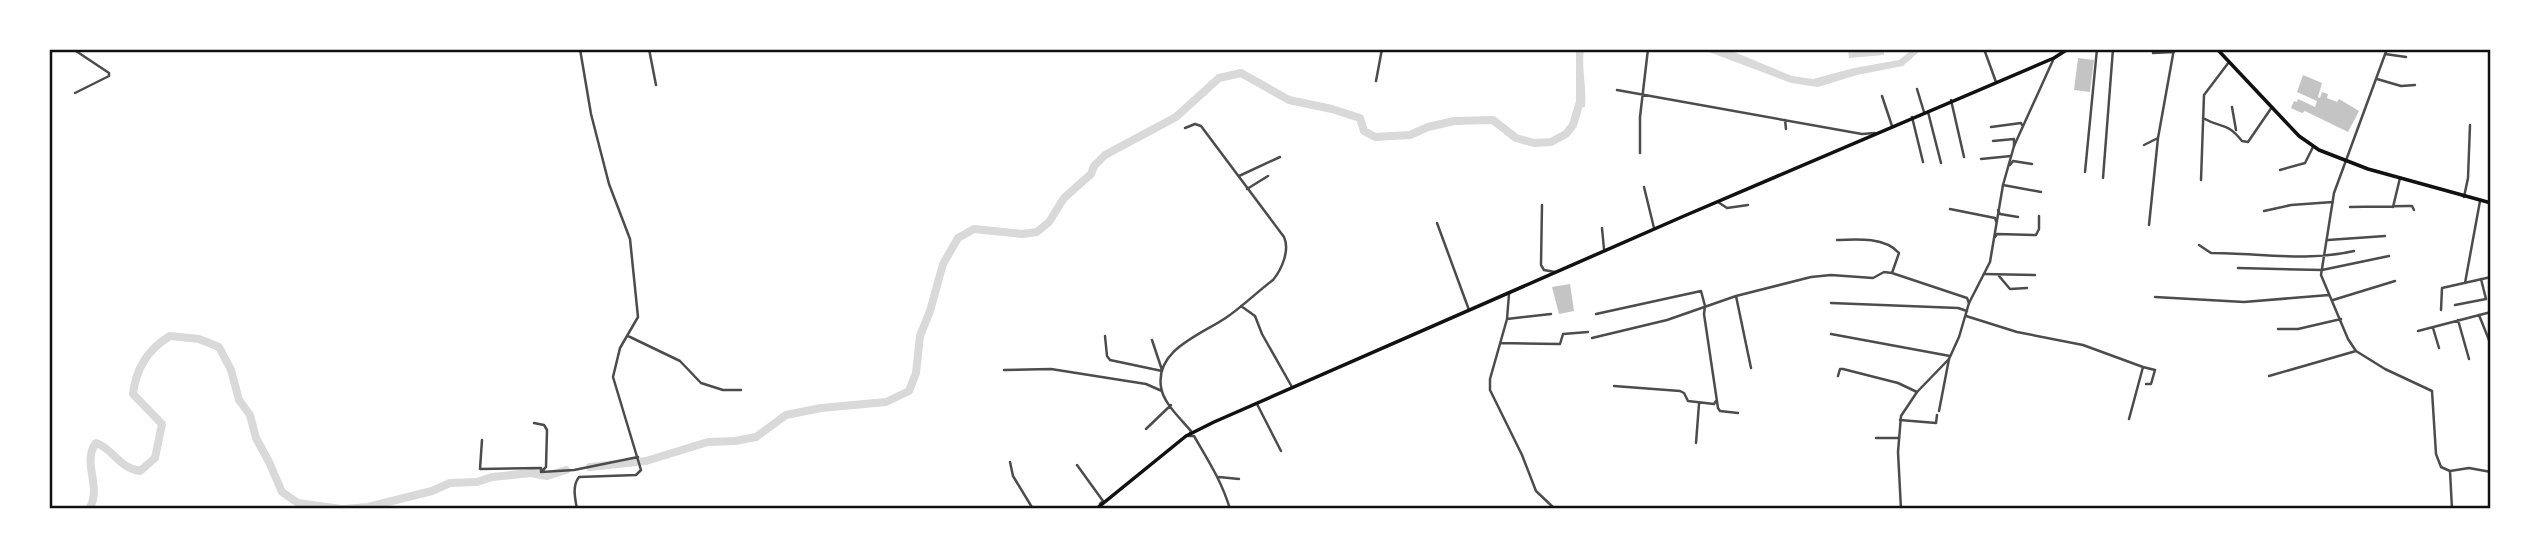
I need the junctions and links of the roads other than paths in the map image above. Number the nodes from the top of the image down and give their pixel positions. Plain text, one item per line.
1 (73, 49) edge
2 (580, 49) edge
3 (649, 49) edge
4 (1382, 49) edge
5 (1648, 49) edge
6 (1984, 49) edge
7 (2068, 49) edge
8 (2097, 49) edge
9 (2113, 49) edge
10 (2217, 49) edge
11 (2387, 49) edge
12 (2174, 51) edge
13 (2153, 53) dead end
14 (2385, 54) junction
15 (2406, 57) dead end
16 (2054, 58) junction
17 (2229, 62) junction
18 (2377, 79) junction
19 (1376, 80) dead end
20 (1996, 82) junction
21 (656, 85) dead end
22 (2415, 85) dead end
23 (1917, 89) dead end
24 (1617, 90) dead end
25 (75, 93) dead end
26 (1643, 95) junction
27 (1882, 96) dead end
28 (1951, 100) junction
29 (2232, 107) dead end
30 (2272, 107) junction
31 (1926, 111) junction
32 (1912, 117) junction
33 (2203, 118) junction
34 (1785, 120) junction
35 (2022, 125) junction
36 (2470, 125) dead end
37 (1892, 126) junction
38 (1991, 127) dead end
39 (1185, 128) dead end
40 (1786, 129) dead end
41 (1875, 133) junction
42 (2236, 133) junction
43 (2158, 138) junction
44 (1993, 141) dead end
45 (2144, 145) dead end
46 (2014, 146) junction
47 (2313, 147) junction
48 (1640, 153) dead end
49 (2011, 156) junction
50 (1280, 157) dead end
51 (1964, 157) dead end
52 (1981, 159) dead end
53 (1923, 162) dead end
54 (2346, 162) junction
55 (1941, 163) dead end
56 (2032, 164) dead end
57 (2008, 167) junction
58 (2280, 170) dead end
59 (2085, 172) dead end
60 (1239, 176) junction
61 (1268, 176) dead end
62 (2103, 178) dead end
63 (2400, 178) junction
64 (2201, 180) dead end
65 (2003, 185) junction
66 (1644, 187) dead end
67 (1247, 188) junction
68 (2041, 192) dead end
69 (2465, 197) junction
70 (2480, 200) junction
71 (1718, 201) junction
72 (2333, 202) junction
73 (2491, 202) edge
74 (1542, 205) dead end
75 (1748, 205) dead end
76 (2350, 207) dead end
77 (2393, 207) junction
78 (1950, 209) dead end
79 (2413, 210) dead end
80 (1998, 211) junction
81 (2264, 211) dead end
82 (2039, 216) dead end
83 (2018, 217) dead end
84 (1437, 222) dead end
85 (2149, 225) dead end
86 (1602, 228) dead end
87 (1997, 228) junction
88 (1654, 229) junction
89 (2385, 236) dead end
90 (1995, 237) junction
91 (1837, 240) dead end
92 (2328, 240) junction
93 (2199, 245) dead end
94 (2354, 251) dead end
95 (1604, 252) junction
96 (2389, 256) dead end
97 (2325, 258) junction
98 (2238, 268) dead end
99 (2322, 270) junction
100 (1556, 272) junction
101 (1892, 273) junction
102 (1984, 274) junction
103 (2035, 275) dead end
104 (1998, 276) junction
105 (2491, 277) edge
106 (2482, 279) junction
107 (2395, 281) dead end
108 (2465, 283) junction
109 (2027, 288) dead end
110 (1508, 293) junction
111 (2329, 295) junction
112 (1736, 296) junction
113 (2155, 297) dead end
114 (2333, 300) junction
115 (1831, 303) dead end
116 (1969, 303) junction
117 (2455, 305) dead end
118 (1241, 306) junction
119 (1706, 306) junction
120 (1469, 310) junction
121 (2441, 310) dead end
122 (1967, 311) junction
123 (2491, 312) edge
124 (1550, 314) dead end
125 (1596, 314) dead end
126 (2479, 315) junction
127 (1966, 316) junction
128 (1507, 318) junction
129 (2341, 319) junction
130 (2458, 320) junction
131 (2433, 328) junction
132 (2278, 329) dead end
133 (2418, 331) dead end
134 (1588, 332) dead end
135 (1831, 334) dead end
136 (628, 336) junction
137 (1105, 336) dead end
138 (1592, 338) dead end
139 (1152, 340) dead end
140 (1501, 343) junction
141 (2491, 345) edge
142 (2439, 348) dead end
143 (2356, 351) junction
144 (1949, 358) junction
145 (2469, 359) dead end
146 (2143, 367) junction
147 (1751, 369) dead end
148 (1004, 370) dead end
149 (1163, 371) junction
150 (1838, 376) dead end
151 (2269, 376) dead end
152 (2146, 384) dead end
153 (1614, 386) dead end
154 (1292, 388) junction
155 (741, 390) dead end
156 (1162, 391) junction
157 (1917, 392) junction
158 (1716, 401) junction
159 (1257, 404) junction
160 (1699, 404) junction
161 (1171, 405) junction
162 (1738, 413) dead end
163 (2129, 419) dead end
164 (1900, 420) junction
165 (534, 423) dead end
166 (1146, 429) dead end
167 (1186, 436) junction
168 (1876, 438) dead end
169 (1899, 438) junction
170 (482, 440) dead end
171 (1696, 443) dead end
172 (1280, 451) dead end
173 (639, 459) junction
174 (1010, 462) dead end
175 (1077, 465) dead end
176 (2450, 471) junction
177 (541, 472) junction
178 (2491, 472) edge
179 (1219, 477) junction
180 (1239, 479) dead end
181 (1098, 508) edge
182 (577, 509) edge
183 (1033, 509) edge
184 (1230, 509) edge
185 (1555, 509) edge
186 (1901, 509) edge
187 (2452, 509) edge

1 - 25 street
2 - 136 street
3 - 21 street
4 - 19 street
5 - 26 street
6 - 20 street
7 - 16 main road
8 - 59 street
9 - 62 street
10 - 17 main road
11 - 14 street
12 - 13 street
12 - 43 street
14 - 15 street
14 - 18 street
16 - 20 main road
16 - 35 street
17 - 30 main road
17 - 33 street
18 - 22 street
18 - 54 street
20 - 28 main road
23 - 31 street
24 - 26 street
26 - 34 street
26 - 48 street
27 - 37 street
28 - 31 main road
28 - 51 street
29 - 42 street
30 - 42 street
30 - 47 main road
31 - 32 main road
31 - 55 street
32 - 37 main road
32 - 53 street
33 - 42 street
33 - 64 street
34 - 40 street
34 - 41 street
35 - 38 street
35 - 46 street
36 - 69 street
37 - 41 main road
39 - 60 street
41 - 71 main road
43 - 45 street
43 - 85 street
44 - 46 street
46 - 49 street
47 - 54 main road
47 - 58 street
49 - 52 street
49 - 57 street
50 - 60 street
54 - 63 main road
54 - 72 street
56 - 57 street
57 - 65 street
60 - 67 street
61 - 67 street
63 - 69 main road
63 - 77 street
65 - 68 street
65 - 80 street
66 - 88 street
67 - 118 street
69 - 70 main road
70 - 73 main road
70 - 108 street
71 - 75 street
71 - 88 main road
72 - 81 street
72 - 92 street
74 - 100 street
76 - 77 street
77 - 79 street
78 - 87 street
80 - 83 street
80 - 87 street
82 - 90 street
84 - 120 street
86 - 95 street
87 - 90 street
88 - 95 main road
89 - 92 street
90 - 102 street
91 - 101 street
92 - 97 street
93 - 97 street
94 - 97 street
95 - 100 main road
96 - 99 street
97 - 99 street
98 - 99 street
99 - 111 street
100 - 110 main road
101 - 112 street
101 - 116 street
102 - 104 street
102 - 116 street
103 - 104 street
104 - 109 street
105 - 106 street
106 - 108 street
106 - 117 street
107 - 114 street
108 - 121 street
110 - 120 main road
110 - 128 street
111 - 113 street
111 - 114 street
112 - 119 street
112 - 147 street
114 - 129 street
115 - 122 street
116 - 122 street
118 - 149 street
118 - 154 street
119 - 125 street
119 - 138 street
119 - 158 street
120 - 154 main road
122 - 127 street
123 - 126 street
124 - 128 street
126 - 130 street
126 - 141 street
127 - 144 street
127 - 146 street
128 - 140 street
129 - 132 street
129 - 143 street
130 - 131 street
130 - 145 street
131 - 133 street
131 - 142 street
134 - 140 street
135 - 144 street
136 - 155 street
136 - 173 street
137 - 149 street
139 - 149 street
140 - 185 street
143 - 151 street
143 - 176 street
144 - 157 street
144 - 164 street
146 - 152 street
146 - 163 street
148 - 156 street
149 - 156 street
150 - 157 street
153 - 160 street
154 - 159 main road
156 - 161 street
157 - 164 street
158 - 160 street
158 - 162 street
159 - 167 main road
159 - 172 street
160 - 171 street
161 - 166 street
161 - 167 street
164 - 169 street
165 - 177 street
167 - 179 street
167 - 181 main road
168 - 169 street
169 - 186 street
170 - 177 street
173 - 177 street
173 - 182 street
174 - 183 street
175 - 181 street
176 - 178 street
176 - 187 street
179 - 180 street
179 - 184 street

